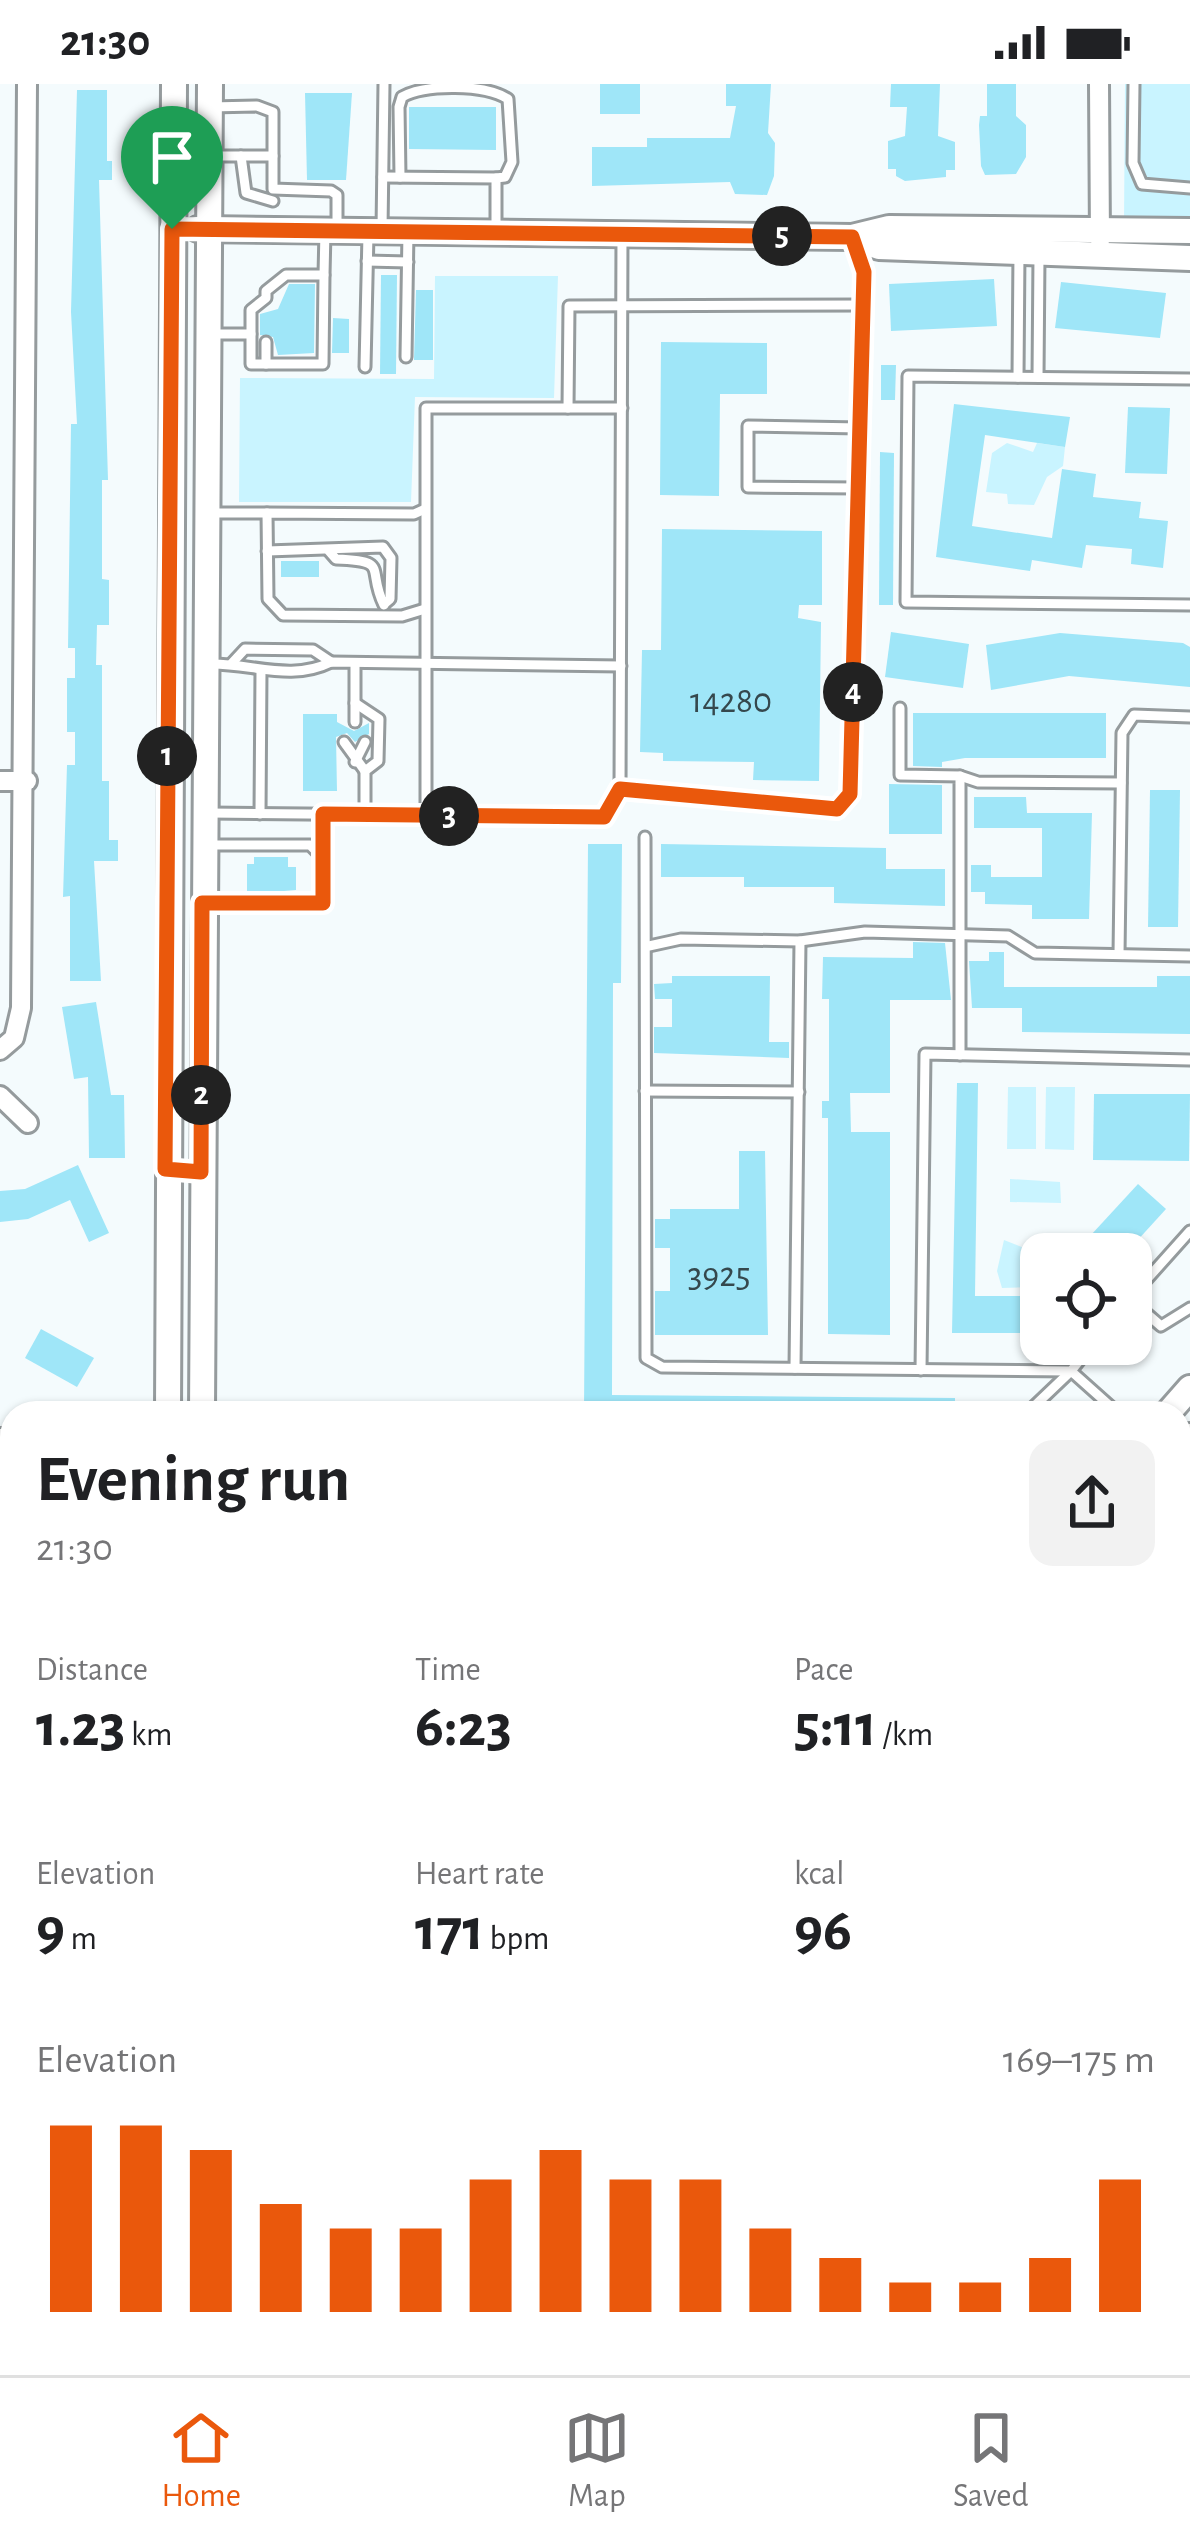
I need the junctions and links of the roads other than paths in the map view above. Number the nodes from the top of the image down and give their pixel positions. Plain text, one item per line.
1 (28, 84) edge
2 (174, 84) edge
3 (383, 84) edge
4 (1100, 84) edge
5 (1134, 84) edge
6 (210, 96) edge
7 (273, 156) junction
8 (210, 157) junction
9 (241, 157) junction
10 (383, 177) junction
11 (400, 177) junction
12 (496, 178) junction
13 (1190, 188) edge
14 (273, 195) junction
15 (172, 229) junction
16 (209, 229) junction
17 (273, 230) junction
18 (1100, 230) junction
19 (331, 231) junction
20 (1190, 231) edge
21 (386, 232) junction
22 (496, 233) junction
23 (622, 235) junction
24 (852, 237) junction
25 (1029, 253) junction
26 (1100, 256) junction
27 (1190, 258) edge
28 (368, 261) junction
29 (408, 262) junction
30 (324, 274) junction
31 (283, 291) dead end
32 (266, 299) junction
33 (864, 305) junction
34 (622, 306) junction
35 (208, 334) junction
36 (251, 334) junction
37 (266, 342) dead end
38 (406, 357) dead end
39 (266, 364) junction
40 (364, 367) dead end
41 (1018, 377) junction
42 (1038, 377) junction
43 (1190, 379) edge
44 (568, 408) junction
45 (622, 408) junction
46 (860, 428) junction
47 (859, 488) junction
48 (425, 508) junction
49 (206, 513) junction
50 (267, 514) junction
51 (267, 551) junction
52 (328, 551) junction
53 (1190, 605) edge
54 (425, 609) junction
55 (385, 610) junction
56 (332, 662) junction
57 (232, 663) junction
58 (168, 664) junction
59 (204, 664) junction
60 (355, 664) junction
61 (424, 665) junction
62 (621, 666) junction
63 (261, 671) junction
64 (356, 703) junction
65 (900, 708) dead end
66 (1190, 717) edge
67 (355, 762) junction
68 (365, 771) junction
69 (961, 776) junction
70 (0, 782) edge
71 (26, 782) junction
72 (1121, 783) junction
73 (620, 789) junction
74 (203, 813) junction
75 (260, 814) junction
76 (323, 814) junction
77 (365, 815) junction
78 (426, 815) junction
79 (645, 837) dead end
80 (203, 845) junction
81 (323, 858) junction
82 (202, 903) junction
83 (960, 935) junction
84 (800, 941) junction
85 (649, 946) junction
86 (1119, 954) junction
87 (1190, 956) edge
88 (0, 1051) edge
89 (960, 1055) junction
90 (1190, 1060) edge
91 (645, 1091) junction
92 (799, 1092) junction
93 (0, 1096) edge
94 (28, 1123) dead end
95 (165, 1169) junction
96 (201, 1172) junction
97 (1190, 1231) edge
98 (1152, 1274) edge
99 (1190, 1308) edge
100 (1152, 1318) edge
101 (1076, 1365) edge
102 (795, 1368) junction
103 (920, 1370) junction
104 (1071, 1371) junction
105 (168, 1401) edge
106 (202, 1401) edge
107 (1040, 1401) edge
108 (1105, 1401) edge

1 - 71 street
2 - 15 main road
3 - 10 lane
4 - 18 street
5 - 13 lane
6 - 7 lane
6 - 8 main road
7 - 9 lane
7 - 14 lane
8 - 9 lane
8 - 16 main road
9 - 14 lane
10 - 11 lane
10 - 21 lane
11 - 12 lane
11 - 12 lane
12 - 22 lane
14 - 17 lane
14 - 19 lane
15 - 16 main road
15 - 58 main road
16 - 17 main road
16 - 35 main road
17 - 19 main road
18 - 20 main road
18 - 24 main road
18 - 26 street
19 - 21 main road
19 - 30 lane
21 - 22 main road
21 - 28 lane
21 - 29 lane
22 - 23 main road
23 - 24 main road
23 - 34 lane
24 - 25 main road
24 - 33 lane
25 - 26 main road
25 - 41 lane
25 - 42 lane
26 - 27 main road
28 - 29 lane
28 - 40 lane
29 - 38 lane
30 - 32 lane
30 - 39 lane
31 - 32 lane
32 - 36 lane
33 - 34 lane
33 - 46 lane
34 - 44 lane
34 - 45 lane
35 - 36 lane
35 - 49 main road
36 - 39 lane
37 - 39 lane
41 - 42 lane
41 - 53 lane
42 - 43 lane
44 - 45 lane
44 - 48 lane
45 - 62 lane
46 - 47 lane
46 - 47 lane
47 - 73 lane
48 - 50 lane
48 - 54 lane
49 - 50 lane
49 - 59 main road
50 - 51 lane
51 - 52 lane
51 - 55 lane
52 - 55 lane
52 - 55 lane
54 - 55 lane
54 - 61 lane
56 - 57 lane
56 - 60 lane
56 - 63 lane
57 - 59 lane
57 - 63 lane
58 - 59 main road
58 - 95 main road
59 - 74 main road
60 - 61 lane
60 - 64 lane
61 - 62 lane
61 - 78 lane
62 - 73 lane
63 - 75 lane
64 - 64 lane
64 - 68 lane
65 - 69 lane
66 - 72 lane
67 - 67 lane
67 - 68 lane
68 - 77 lane
69 - 72 lane
69 - 83 lane
70 - 71 street
71 - 88 street
72 - 86 lane
73 - 78 lane
74 - 75 lane
74 - 80 main road
75 - 76 lane
76 - 77 lane
76 - 81 lane
77 - 78 lane
79 - 85 lane
80 - 81 lane
80 - 82 main road
81 - 82 lane
82 - 96 main road
83 - 84 lane
83 - 86 lane
83 - 89 lane
84 - 85 lane
84 - 92 lane
85 - 91 lane
86 - 87 lane
89 - 90 lane
89 - 103 lane
91 - 92 lane
91 - 102 lane
92 - 102 lane
93 - 94 street
95 - 96 main road
95 - 105 main road
96 - 106 main road
97 - 98 lane
99 - 100 lane
101 - 104 lane
102 - 103 lane
103 - 104 lane
104 - 107 lane
104 - 108 lane

